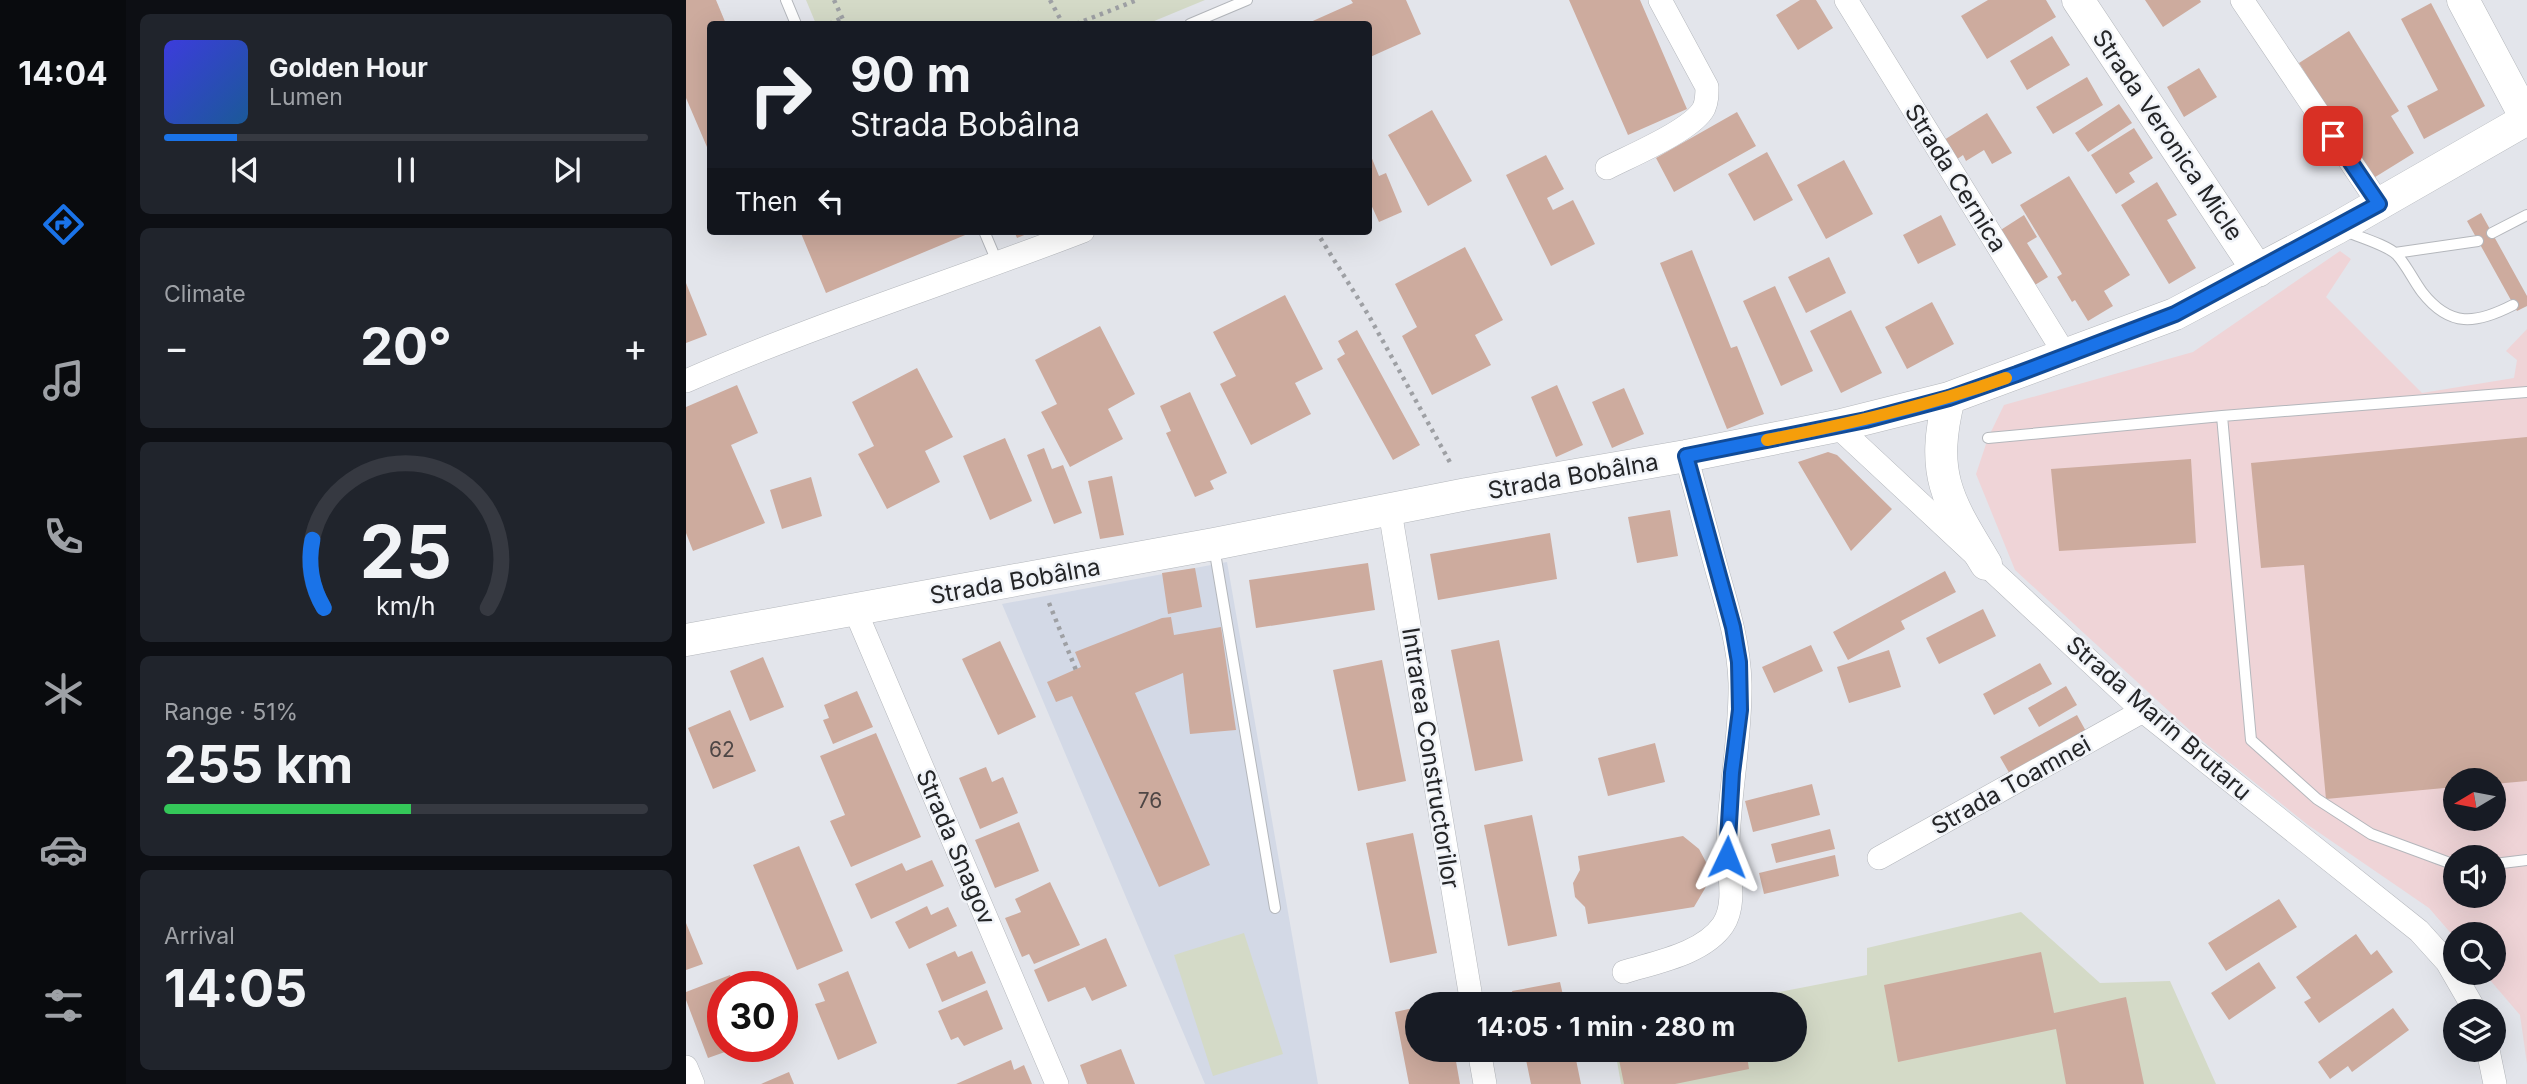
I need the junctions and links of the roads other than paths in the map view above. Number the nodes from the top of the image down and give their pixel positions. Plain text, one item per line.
1 (786, 0) edge
2 (1247, 0) edge
3 (1660, 0) edge
4 (1846, 0) edge
5 (2078, 0) edge
6 (2242, 0) edge
7 (2463, 0) edge
8 (795, 21) edge
9 (1197, 21) edge
10 (2527, 119) edge
11 (1607, 168) dead end
12 (2379, 204) junction
13 (2527, 215) edge
14 (2337, 228) junction
15 (2492, 233) dead end
16 (986, 235) edge
17 (1073, 235) edge
18 (2478, 241) dead end
19 (2395, 253) junction
20 (998, 264) junction
21 (2258, 271) junction
22 (2513, 305) dead end
23 (2066, 356) junction
24 (686, 381) edge
25 (2527, 392) edge
26 (1949, 398) junction
27 (2222, 416) junction
28 (1837, 426) junction
29 (1988, 438) dead end
30 (1686, 456) junction
31 (1390, 511) junction
32 (1214, 544) junction
33 (1986, 564) junction
34 (855, 610) junction
35 (686, 640) edge
36 (2143, 711) junction
37 (1878, 858) dead end
38 (2527, 860) edge
39 (2443, 861) edge
40 (2506, 863) edge
41 (1275, 908) dead end
42 (1624, 972) dead end
43 (1470, 992) edge
44 (2468, 999) edge
45 (1481, 1062) edge
46 (2490, 1062) edge
47 (686, 1067) edge
48 (693, 1084) edge
49 (1057, 1084) edge
50 (1485, 1084) edge
51 (2495, 1084) edge

1 - 8 lane
2 - 9 lane
3 - 11 street
4 - 23 street, Strada Cernica
5 - 21 main road, Strada Veronica Micle
6 - 12 street
7 - 10 main road
10 - 12 main road, Strada Bobâlna
12 - 14 main road, Strada Bobâlna
13 - 15 lane
14 - 19 lane
14 - 21 main road, Strada Bobâlna
16 - 20 lane
17 - 20 street
18 - 19 lane
19 - 22 lane
20 - 24 street
21 - 23 main road, Strada Bobâlna
23 - 26 main road, Strada Bobâlna
25 - 27 lane
26 - 28 main road, Strada Bobâlna
26 - 33 main road
27 - 29 lane
27 - 39 lane
28 - 30 main road, Strada Bobâlna
28 - 33 street, Strada Marin Brutaru
30 - 31 main road, Strada Bobâlna
30 - 42 street
31 - 32 main road, Strada Bobâlna
31 - 43 street, Intrarea Constructorilor
32 - 34 main road, Strada Bobâlna
32 - 41 lane
33 - 36 street, Strada Marin Brutaru
34 - 35 main road, Strada Bobâlna
34 - 49 street, Strada Snagov
36 - 37 street, Strada Toamnei
36 - 44 street, Strada Marin Brutaru
38 - 40 lane
45 - 50 street
46 - 51 street
47 - 48 street

